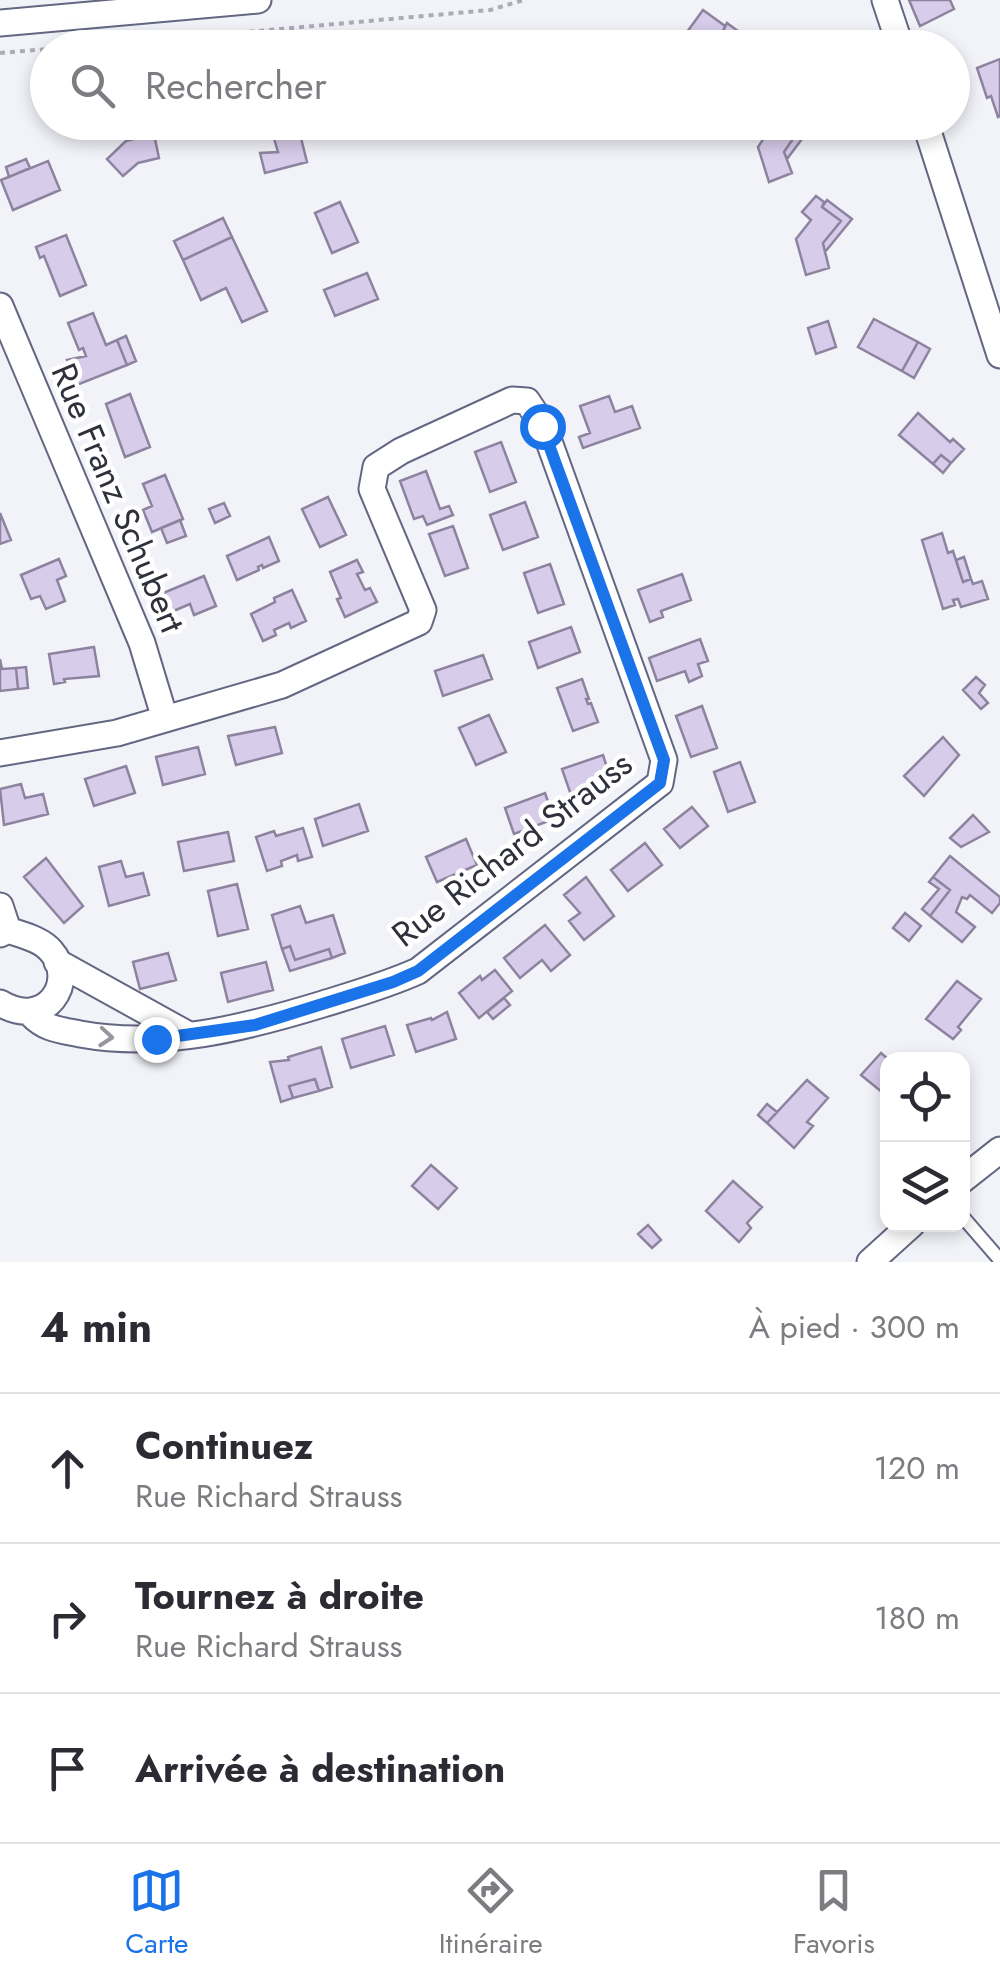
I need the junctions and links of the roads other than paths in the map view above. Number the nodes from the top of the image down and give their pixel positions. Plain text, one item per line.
1 (258, 0) edge
2 (885, 0) edge
3 (0, 23) edge
4 (895, 30) edge
5 (931, 140) edge
6 (0, 306) edge
7 (1000, 355) edge
8 (165, 719) junction
9 (0, 752) edge
10 (3, 923) edge
11 (57, 962) junction
12 (0, 1003) edge
13 (31, 1014) junction
14 (187, 1034) junction
15 (1000, 1150) edge
16 (970, 1174) edge
17 (970, 1225) edge
18 (903, 1232) edge
19 (1000, 1260) edge
20 (870, 1262) edge

1 - 3 street
2 - 4 street
5 - 7 street
6 - 8 street, Rue Franz Schubert
8 - 9 street
8 - 14 street, Rue Richard Strauss
10 - 11 street
11 - 13 street
11 - 14 street
12 - 13 street, Rue Richard Strauss
13 -> 14 street, Rue Richard Strauss
15 - 16 street
17 - 19 lane
18 - 20 street

